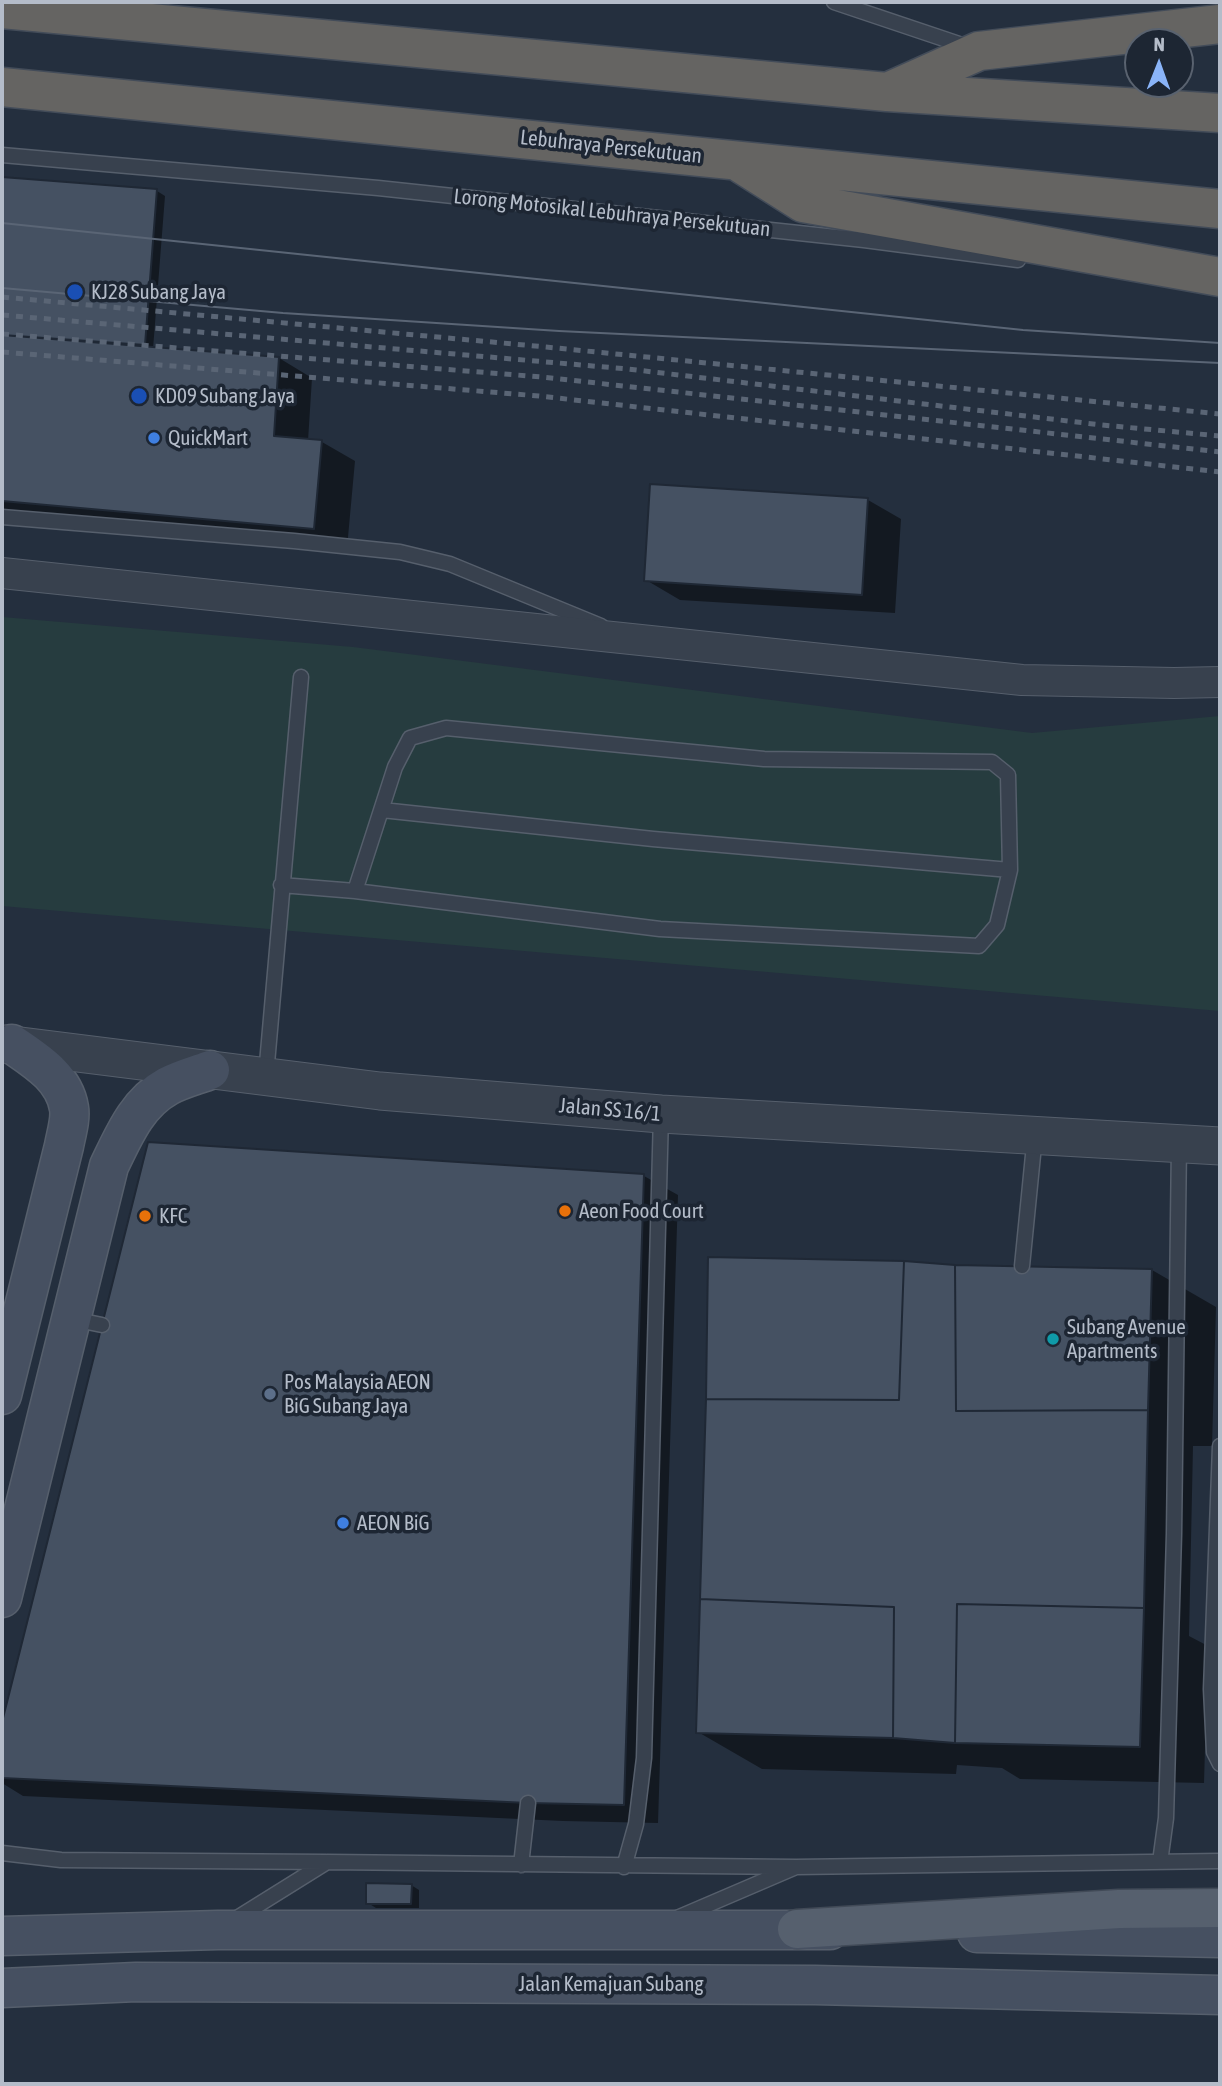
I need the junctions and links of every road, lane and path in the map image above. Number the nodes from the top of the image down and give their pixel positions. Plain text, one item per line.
1 (834, 2) edge
2 (2, 9) edge
3 (1220, 24) edge
4 (979, 51) junction
5 (2, 87) edge
6 (887, 92) junction
7 (1220, 113) edge
8 (2, 155) edge
9 (734, 159) junction
10 (1220, 209) edge
11 (1029, 262) dead end
12 (1220, 277) edge
13 (2, 517) edge
14 (2, 573) edge
15 (629, 637) junction
16 (301, 677) dead end
17 (1220, 681) edge
18 (382, 810) junction
19 (1010, 870) junction
20 (281, 885) junction
21 (355, 891) junction
22 (7, 1044) edge
23 (210, 1070) junction
24 (265, 1076) junction
25 (661, 1114) junction
26 (1035, 1134) junction
27 (1179, 1142) junction
28 (1220, 1146) edge
29 (1022, 1266) dead end
30 (2, 1395) edge
31 (1220, 1446) edge
32 (2, 1598) edge
33 (1220, 1765) edge
34 (528, 1803) dead end
35 (2, 1853) edge
36 (1220, 1861) edge
37 (327, 1862) junction
38 (1160, 1862) junction
39 (521, 1865) junction
40 (624, 1867) junction
41 (796, 1867) junction
42 (1220, 1908) edge
43 (2, 1914) edge
44 (650, 1929) junction
45 (797, 1929) junction
46 (218, 1930) junction
47 (72, 1934) junction
48 (2, 1936) edge
49 (1220, 1938) edge
50 (2, 1988) edge
51 (1220, 1995) edge

1 - 4 lane
2 - 6 highway
3 - 4 highway
4 - 6 highway
5 - 9 highway, Lebuhraya Persekutuan
6 - 7 highway
8 - 11 lane, Lorong Motosikal Lebuhraya Persekutuan
9 - 10 highway, Lebuhraya Persekutuan
9 - 12 highway
13 - 15 lane
14 - 15 street
15 - 17 street
16 - 20 lane
18 - 19 lane
18 - 19 lane
18 - 21 lane
19 - 21 lane
20 - 21 lane
20 - 24 lane
22 - 23 street, Jalan SS 16/1
22 - 30 main road
23 - 24 street, Jalan SS 16/1
23 - 32 main road
24 - 25 street, Jalan SS 16/1
25 - 26 street, Jalan SS 16/1
25 - 40 lane
26 - 27 street, Jalan SS 16/1
26 - 29 lane
27 - 28 street, Jalan SS 16/1
27 - 38 lane
31 - 33 lane
34 - 39 lane
35 - 37 lane
36 - 38 lane
37 - 39 lane
37 - 46 lane
38 - 41 lane
39 - 40 lane
40 - 41 lane
41 - 44 lane
42 - 45 main road
43 - 47 main road
44 - 45 main road
44 - 46 main road
45 - 49 main road
46 - 47 main road
47 - 48 main road
50 - 51 main road, Jalan Kemajuan Subang

